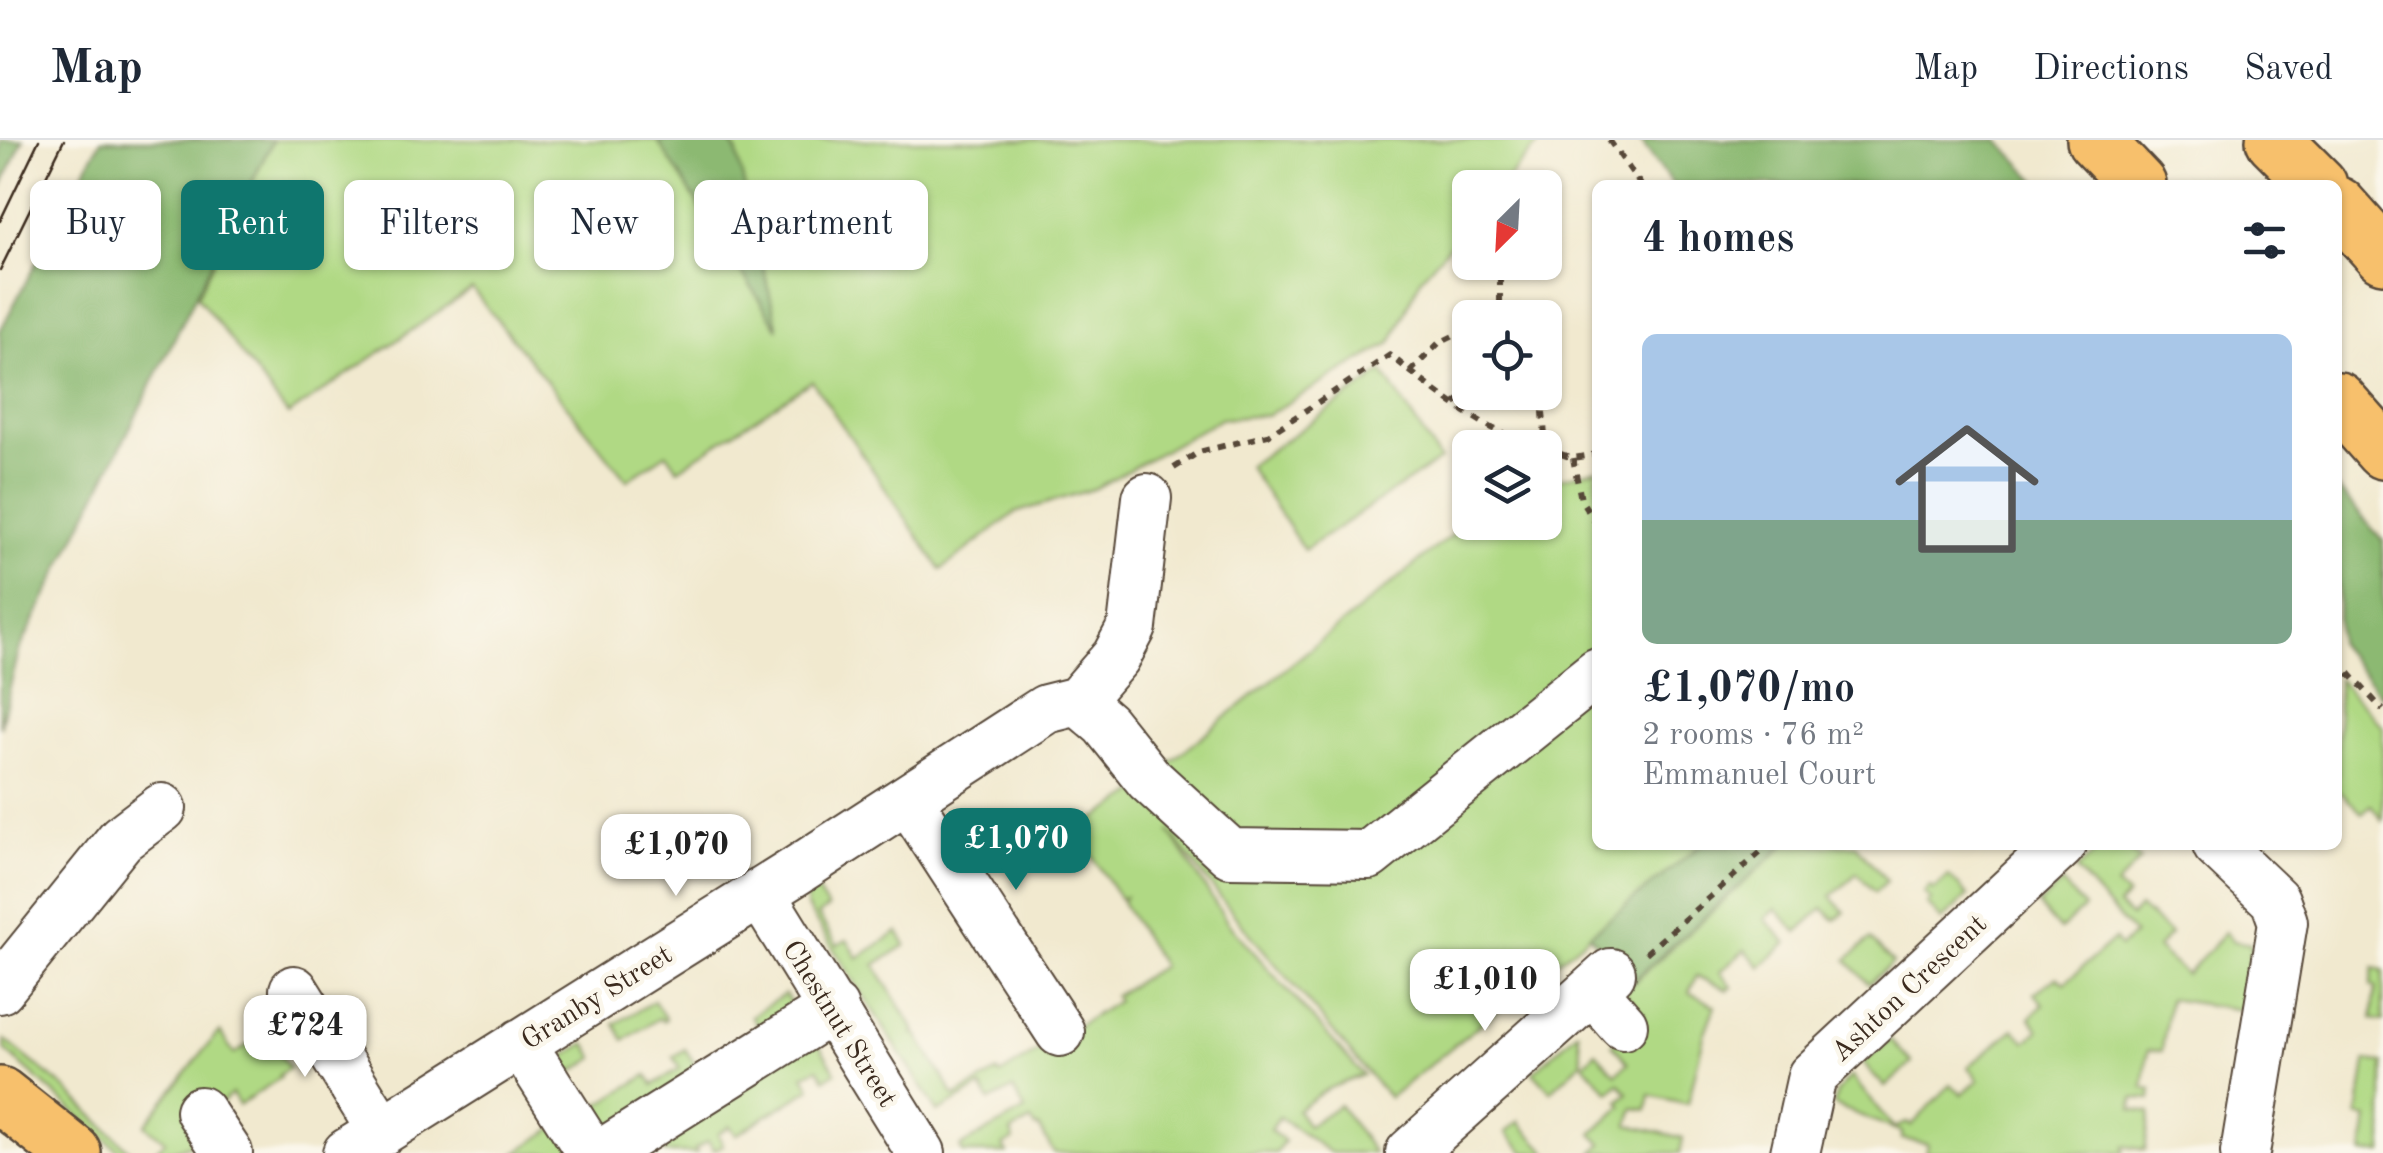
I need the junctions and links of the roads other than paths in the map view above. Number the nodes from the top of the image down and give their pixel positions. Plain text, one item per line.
1 (2095, 140) edge
2 (2274, 140) edge
3 (2133, 180) edge
4 (2314, 180) edge
5 (2342, 203) edge
6 (2342, 210) edge
7 (2383, 232) edge
8 (2383, 255) edge
9 (2342, 404) edge
10 (2383, 450) edge
11 (1147, 498) road end
12 (1592, 677) edge
13 (1062, 705) junction
14 (908, 799) junction
15 (162, 808) dead end
16 (2057, 850) edge
17 (2223, 850) edge
18 (760, 893) junction
19 (0, 989) edge
20 (294, 990) dead end
21 (834, 1008) junction
22 (1624, 1026) dead end
23 (1060, 1032) dead end
24 (522, 1043) junction
25 (0, 1094) edge
26 (200, 1111) dead end
27 (364, 1142) edge
28 (910, 1149) edge
29 (73, 1153) edge
30 (228, 1153) edge
31 (591, 1153) edge
32 (603, 1153) edge
33 (1410, 1153) edge
34 (1796, 1153) edge
35 (2245, 1153) edge

1 - 3 main road
2 - 4 main road
5 - 7 main road
6 - 8 main road
9 - 10 main road
11 - 13 street, Granby Street
12 - 13 street
13 - 14 street, Granby Street
14 - 18 street, Granby Street
14 - 23 street
15 - 19 street
16 - 34 street, Ashton Crescent
17 - 35 street
18 - 21 street, Chestnut Street
18 - 24 street, Granby Street
20 - 27 street
21 - 28 street, Chestnut Street
21 - 32 street
22 - 33 street
24 - 27 street, Granby Street
24 - 31 street
25 - 29 main road
26 - 30 street

